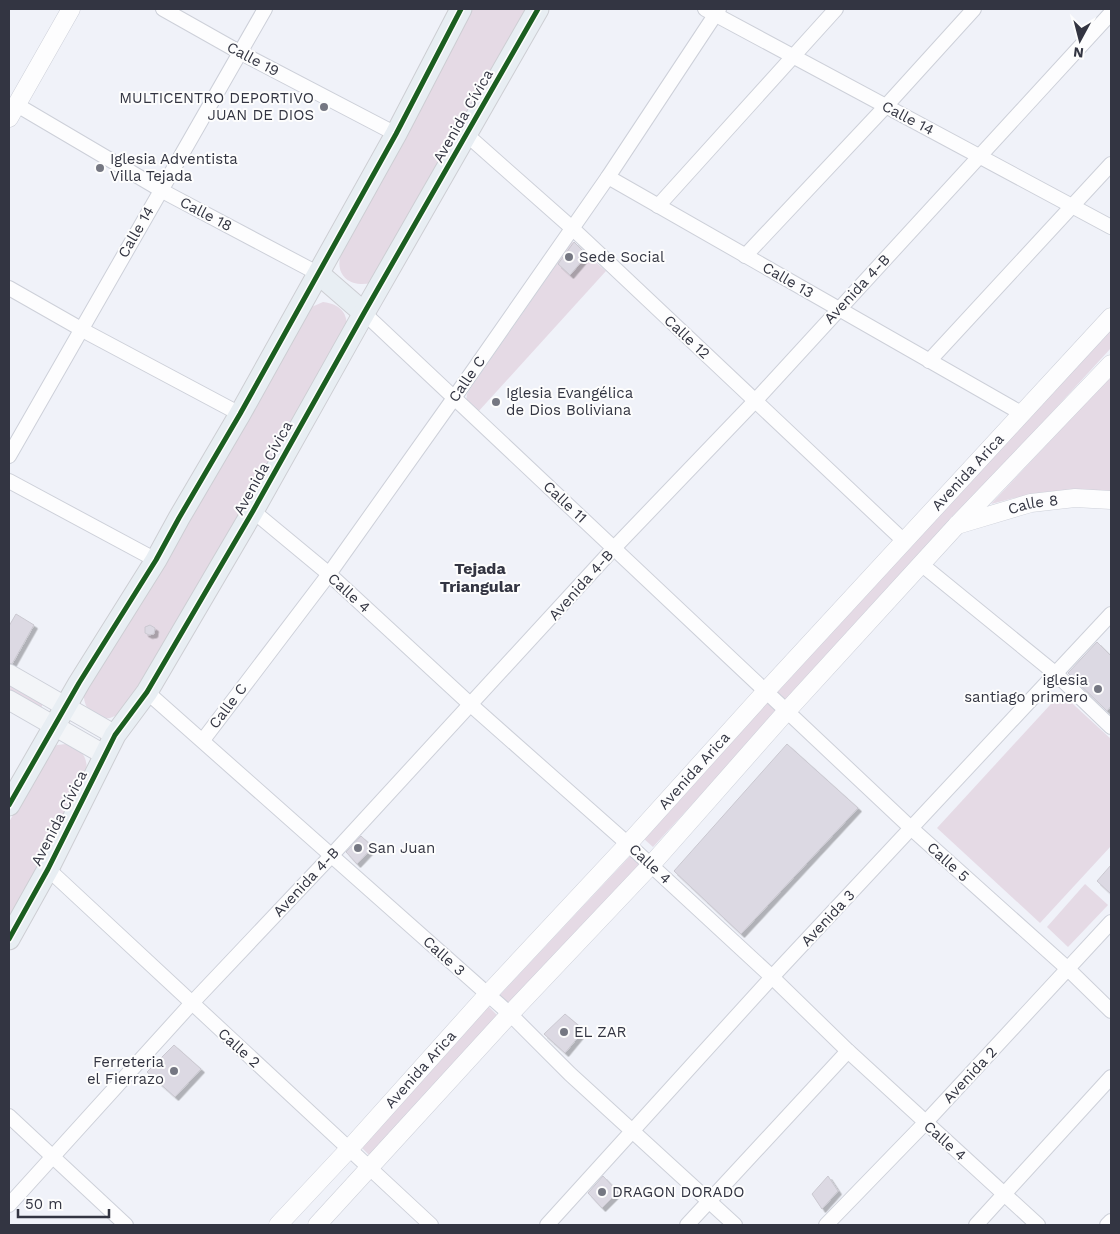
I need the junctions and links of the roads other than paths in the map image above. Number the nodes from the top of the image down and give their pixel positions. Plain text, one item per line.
1 (71, 9) edge
2 (163, 9) edge
3 (265, 9) edge
4 (461, 9) edge
5 (538, 9) edge
6 (836, 9) edge
7 (974, 9) edge
8 (713, 11) edge
9 (1111, 13) edge
10 (241, 53) junction
11 (793, 56) junction
12 (886, 106) junction
13 (11, 113) edge
14 (396, 134) junction
15 (467, 135) junction
16 (979, 156) junction
17 (1111, 164) edge
18 (608, 177) junction
19 (161, 190) junction
20 (658, 206) junction
21 (1072, 206) junction
22 (1111, 227) edge
23 (572, 228) junction
24 (745, 256) junction
25 (319, 274) junction
26 (9, 288) edge
27 (839, 309) junction
28 (364, 313) junction
29 (1111, 317) edge
30 (81, 329) junction
31 (929, 361) junction
32 (1111, 364) edge
33 (454, 398) junction
34 (755, 401) junction
35 (1021, 413) junction
36 (240, 414) junction
37 (9, 456) edge
38 (9, 481) edge
39 (1111, 500) edge
40 (253, 511) junction
41 (956, 526) junction
42 (905, 542) junction
43 (614, 548) junction
44 (156, 560) junction
45 (921, 564) junction
46 (328, 574) junction
47 (1111, 614) edge
48 (9, 674) edge
49 (1056, 674) junction
50 (766, 691) junction
51 (148, 692) junction
52 (9, 700) edge
53 (471, 705) junction
54 (65, 706) junction
55 (786, 712) junction
56 (54, 725) junction
57 (1111, 727) edge
58 (115, 735) junction
59 (203, 740) junction
60 (105, 755) junction
61 (9, 805) edge
62 (912, 829) junction
63 (628, 844) junction
64 (331, 856) junction
65 (651, 865) junction
66 (48, 870) junction
67 (1111, 922) edge
68 (9, 939) edge
69 (1068, 969) junction
70 (772, 977) junction
71 (487, 995) junction
72 (191, 1004) junction
73 (1111, 1011) edge
74 (510, 1014) junction
75 (848, 1051) junction
76 (1111, 1077) edge
77 (9, 1116) edge
78 (925, 1123) junction
79 (632, 1131) junction
80 (350, 1148) junction
81 (53, 1158) junction
82 (369, 1167) junction
83 (1004, 1195) junction
84 (708, 1202) junction
85 (9, 1205) edge
86 (1111, 1221) edge
87 (126, 1225) edge
88 (278, 1225) edge
89 (317, 1225) edge
90 (431, 1225) edge
91 (547, 1225) edge
92 (687, 1225) edge
93 (735, 1225) edge
94 (826, 1225) edge
95 (976, 1225) edge
96 (1038, 1225) edge
97 (1107, 1225) edge

1 - 13 street
2 - 10 street, Calle 19
3 - 10 street, Calle 14
4 - 14 main road
5 - 15 main road, Avenida Cívica
6 - 11 street
7 - 12 street
8 - 11 street, Calle 14
8 - 18 street, Calle C
9 - 16 street, Avenida 4-B
10 - 14 street, Calle 19
10 - 19 street, Calle 14
11 - 12 street, Calle 14
11 - 20 street
12 - 16 street, Calle 14
12 - 24 street
13 - 19 street, Calle 18
14 - 25 main road
15 - 23 street, Calle 12
15 - 28 main road, Avenida Cívica
16 - 21 street, Calle 14
16 - 27 street, Avenida 4-B
17 - 21 street
18 - 20 street, Calle 13
18 - 23 street, Calle C
19 - 25 street, Calle 18
19 - 30 street, Calle 14
20 - 24 street, Calle 13
21 - 22 street, Calle 14
21 - 31 street
23 - 33 street, Calle C
23 - 34 street, Calle 12
24 - 27 street, Calle 13
25 - 28 main road
25 - 36 main road
26 - 30 street
27 - 31 street, Calle 13
27 - 34 street, Avenida 4-B
28 - 33 street, Calle 11
28 - 40 main road, Avenida Cívica
29 - 35 street, Avenida Arica
30 - 36 street
30 - 37 street, Calle 14
31 - 35 street, Calle 13
32 - 41 street, Avenida Arica
33 - 43 street, Calle 11
33 - 46 street, Calle C
34 - 42 street, Calle 12
34 - 43 street, Avenida 4-B
35 - 42 street, Avenida Arica
36 - 44 main road
38 - 44 street
39 - 41 street, Calle 8
40 - 46 street, Calle 4
40 - 51 main road, Avenida Cívica
41 - 45 street, Avenida Arica
42 - 50 street, Avenida Arica
43 - 50 street, Calle 11
43 - 53 street, Avenida 4-B
44 - 54 main road
45 - 49 street
45 - 55 street, Avenida Arica
46 - 53 street, Calle 4
46 - 59 street, Calle C
47 - 49 street, Avenida 3
48 - 54 main road
49 - 57 street
49 - 62 street, Avenida 3
50 - 55 street, Calle 11
50 - 63 street, Avenida Arica
51 - 58 main road, Avenida Cívica
51 - 59 street, Calle 3
52 - 56 main road
53 - 63 street, Calle 4
53 - 64 street, Avenida 4-B
54 - 56 main road
54 - 58 main road
55 - 62 street, Calle 5
55 - 65 street, Avenida Arica
56 - 60 main road
56 - 61 main road
58 - 60 main road, Avenida Cívica
59 - 64 street, Calle 3
60 - 66 main road, Avenida Cívica
62 - 69 street, Calle 5
62 - 70 street, Avenida 3
63 - 65 street, Calle 4
63 - 71 street, Avenida Arica
64 - 71 street, Calle 3
64 - 72 street, Avenida 4-B
65 - 70 street, Calle 4
65 - 74 street, Avenida Arica
66 - 68 main road, Avenida Cívica
66 - 72 street, Calle 2
67 - 69 street, Avenida 2
69 - 73 street, Calle 5
69 - 78 street, Avenida 2
70 - 75 street, Calle 4
70 - 79 street, Avenida 3
71 - 74 street, Calle 3
71 - 80 street, Avenida Arica
72 - 80 street, Calle 2
72 - 81 street, Avenida 4-B
74 - 79 street, Calle 3
74 - 82 street, Avenida Arica
75 - 78 street, Calle 4
75 - 84 street
76 - 83 street
77 - 81 street
78 - 83 street, Calle 4
78 - 94 street, Avenida 2
79 - 84 street, Calle 3
79 - 91 street, Avenida 3
80 - 82 street, Calle 2
80 - 88 street, Avenida Arica
81 - 85 street, Avenida 4-B
81 - 87 street
82 - 89 street, Avenida Arica
82 - 90 street, Calle 2
83 - 95 street
83 - 96 street, Calle 4
84 - 92 street
84 - 93 street, Calle 3
86 - 97 street

